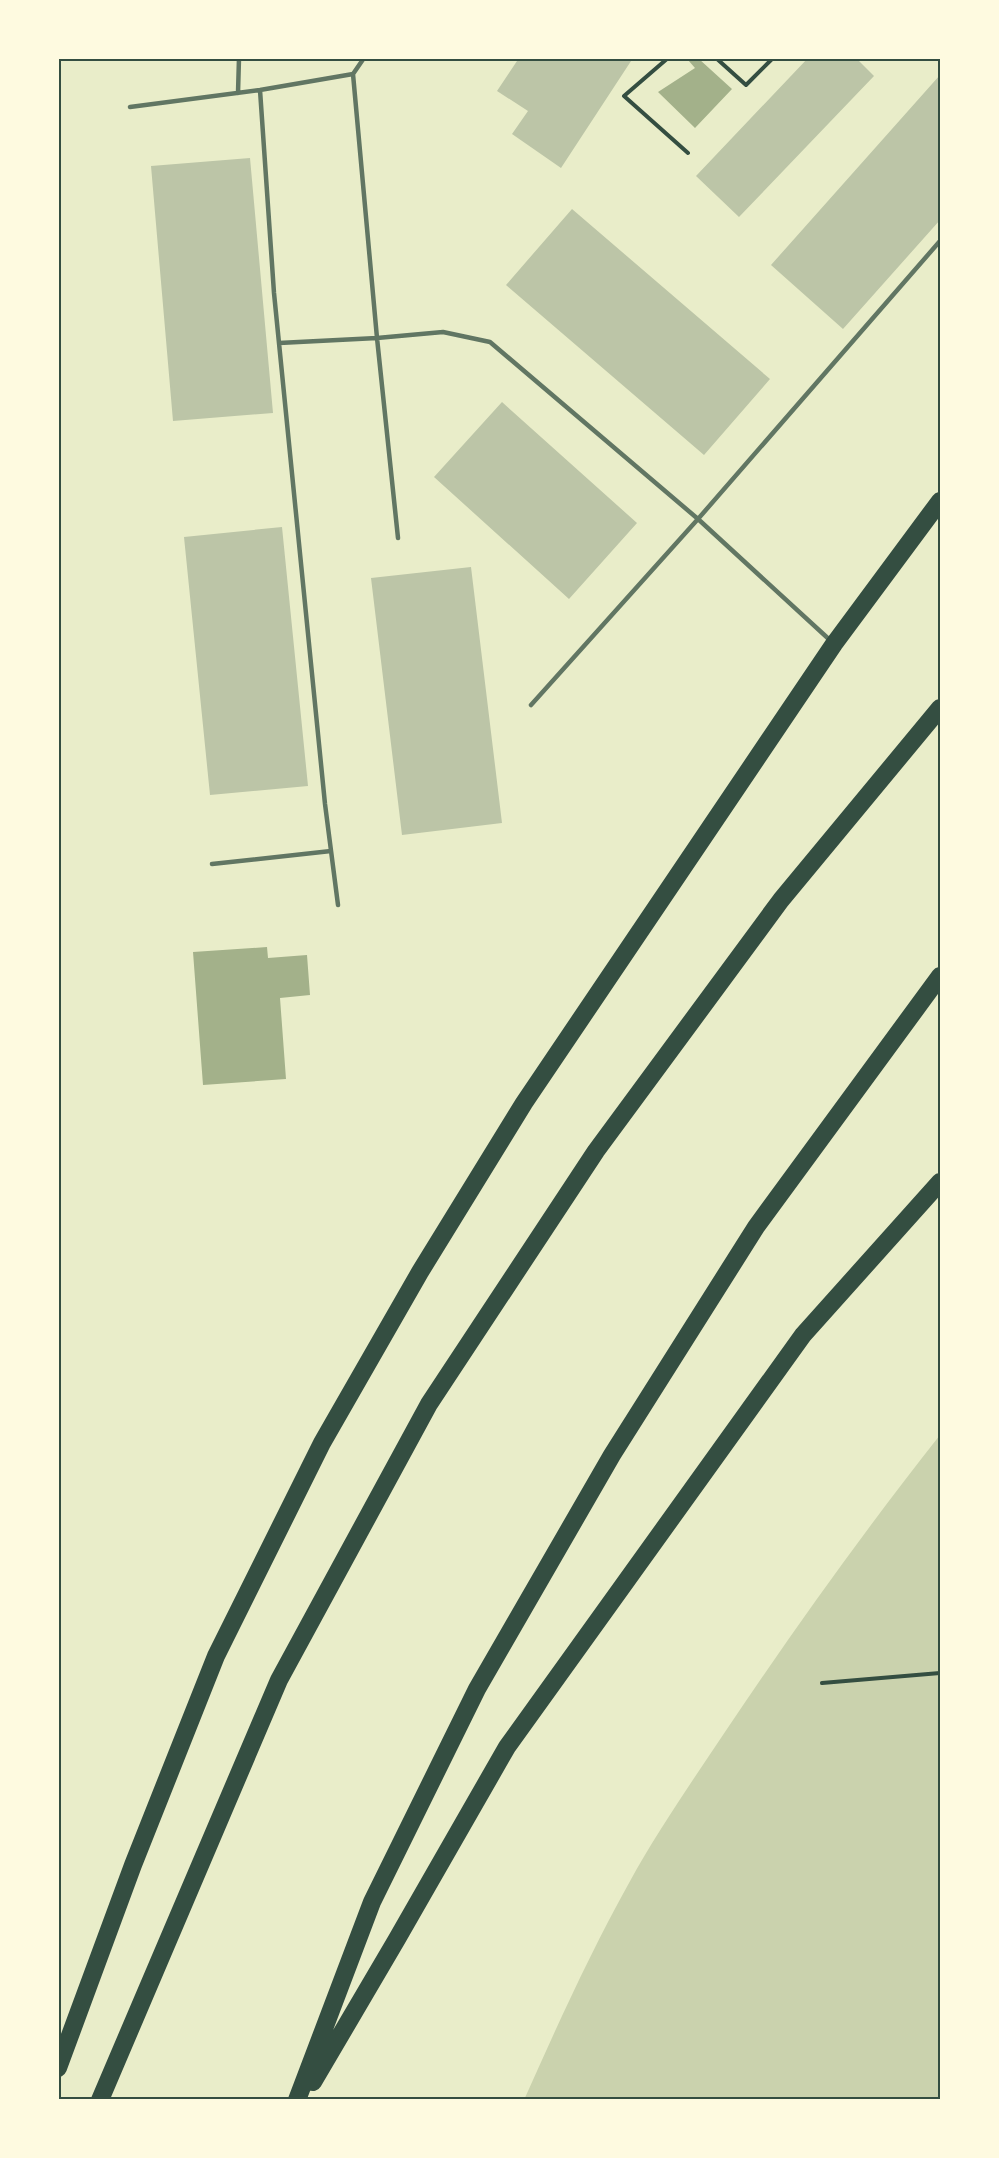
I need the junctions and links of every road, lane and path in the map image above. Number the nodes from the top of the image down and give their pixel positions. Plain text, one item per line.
1 (239, 58) edge
2 (364, 58) edge
3 (668, 58) edge
4 (716, 58) edge
5 (773, 58) edge
6 (353, 74) junction
7 (260, 90) junction
8 (238, 93) junction
9 (130, 107) dead end
10 (688, 153) dead end
11 (940, 241) edge
12 (377, 338) junction
13 (279, 343) junction
14 (940, 501) edge
15 (698, 519) junction
16 (398, 538) dead end
17 (834, 644) junction
18 (531, 705) dead end
19 (940, 708) edge
20 (331, 851) junction
21 (212, 864) dead end
22 (338, 905) dead end
23 (940, 976) edge
24 (940, 1182) edge
25 (940, 1673) edge
26 (822, 1683) dead end
27 (58, 2068) edge
28 (100, 2100) edge
29 (297, 2100) edge
30 (303, 2100) edge

1 - 8 lane
2 - 6 lane
3 - 10 path
4 - 5 path
6 - 7 lane
6 - 12 lane
7 - 8 lane
7 - 13 lane
8 - 9 lane
11 - 15 lane
12 - 13 lane
12 - 15 lane
12 - 16 lane
13 - 20 lane
14 - 17 highway
15 - 17 lane
15 - 18 lane
17 - 27 highway
19 - 28 highway
20 - 21 lane
20 - 22 lane
23 - 29 highway
24 - 30 highway
25 - 26 path

